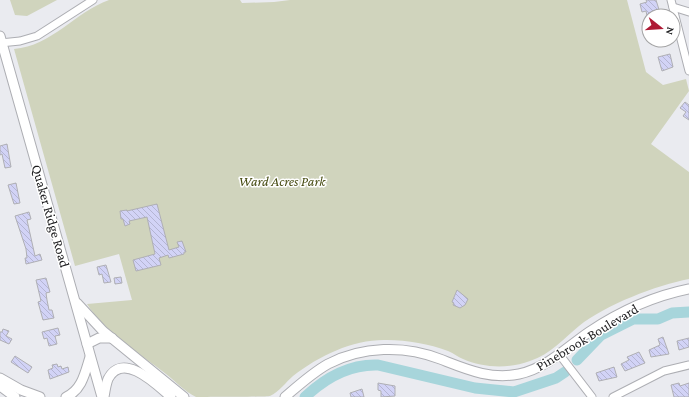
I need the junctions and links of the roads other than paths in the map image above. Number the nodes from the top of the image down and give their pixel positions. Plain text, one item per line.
1 (93, 0) edge
2 (672, 4) edge
3 (689, 12) edge
4 (1, 40) edge
5 (689, 71) edge
6 (689, 289) edge
7 (75, 301) junction
8 (112, 338) junction
9 (87, 344) junction
10 (559, 354) junction
11 (90, 357) junction
12 (689, 365) edge
13 (0, 378) edge
14 (0, 386) edge
15 (291, 394) edge
16 (15, 397) edge
17 (40, 397) edge
18 (66, 397) edge
19 (103, 397) edge
20 (171, 397) edge
21 (184, 397) edge
22 (285, 397) edge
23 (592, 397) edge
24 (613, 397) edge

1 - 4 street
2 - 3 street
2 - 5 street
4 - 7 street, Quaker Ridge Road
6 - 10 street, Pinebrook Boulevard
7 - 8 street
7 - 9 street, Quaker Ridge Road
8 - 9 street
8 - 21 street
9 - 11 street, Quaker Ridge Road
10 - 15 street, Pinebrook Boulevard
10 - 23 street
11 - 18 street
11 - 19 street, Quaker Ridge Road
12 - 24 street
13 - 17 street
14 - 16 street
15 - 22 street, Pinebrook Boulevard
19 - 20 street

